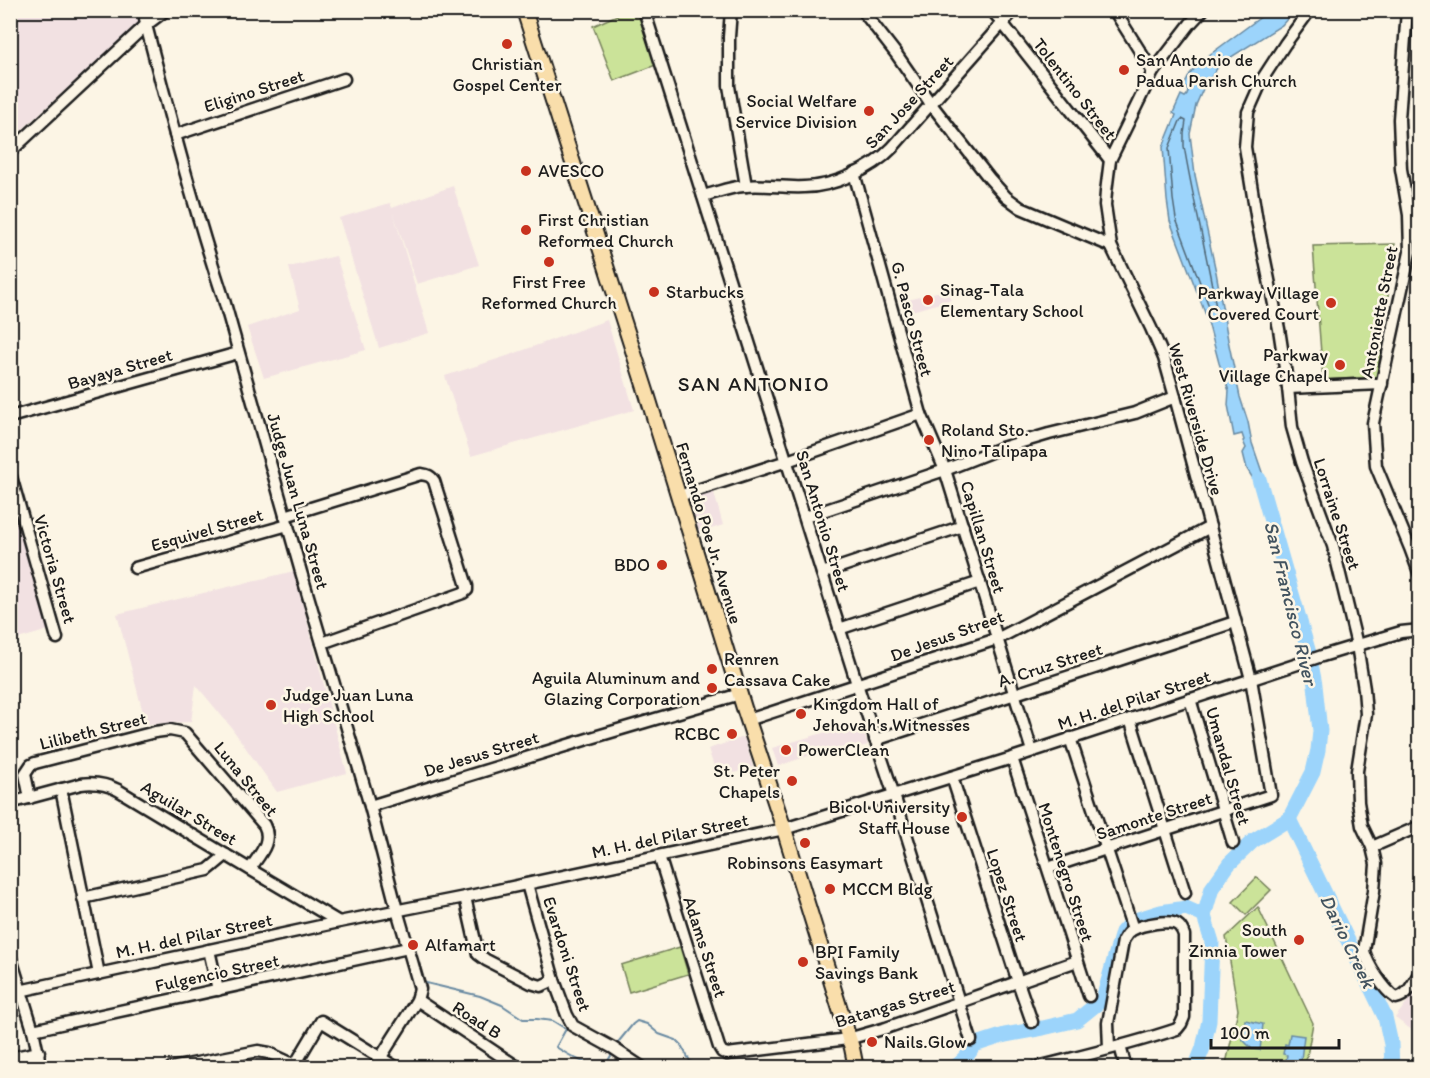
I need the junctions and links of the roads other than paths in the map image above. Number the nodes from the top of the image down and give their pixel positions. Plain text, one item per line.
1 (144, 10) edge
2 (166, 10) edge
3 (524, 10) edge
4 (644, 10) edge
5 (732, 10) edge
6 (862, 10) edge
7 (992, 10) edge
8 (1014, 10) edge
9 (1114, 10) edge
10 (1203, 10) edge
11 (1310, 10) edge
12 (1407, 10) edge
13 (1003, 24) junction
14 (146, 25) junction
15 (1153, 72) junction
16 (344, 79) dead end
17 (931, 104) junction
18 (175, 135) junction
19 (10, 152) edge
20 (1110, 160) junction
21 (854, 173) junction
22 (746, 186) junction
23 (703, 196) junction
24 (1112, 246) junction
25 (1415, 252) edge
26 (238, 353) junction
27 (1382, 384) junction
28 (1288, 388) junction
29 (1175, 397) junction
30 (921, 414) junction
31 (10, 417) edge
32 (787, 461) junction
33 (945, 470) junction
34 (10, 473) edge
35 (679, 496) junction
36 (805, 517) junction
37 (286, 520) junction
38 (963, 526) junction
39 (1210, 527) junction
40 (1415, 545) edge
41 (135, 568) dead end
42 (822, 573) junction
43 (1419, 575) edge
44 (980, 582) junction
45 (1235, 622) junction
46 (839, 628) junction
47 (1419, 630) edge
48 (57, 638) dead end
49 (997, 639) junction
50 (322, 643) junction
51 (1357, 645) junction
52 (1251, 679) junction
53 (857, 684) junction
54 (740, 694) junction
55 (1015, 694) junction
56 (1190, 699) junction
57 (1130, 719) junction
58 (748, 720) junction
59 (1070, 738) junction
60 (875, 740) junction
61 (195, 743) joint
62 (1032, 751) junction
63 (1012, 758) junction
64 (952, 777) junction
65 (61, 789) junction
66 (894, 795) junction
67 (1271, 795) joint
68 (30, 798) junction
69 (10, 803) edge
70 (370, 806) junction
71 (1224, 811) junction
72 (1419, 826) edge
73 (784, 829) junction
74 (1165, 830) junction
75 (1233, 843) dead end
76 (1372, 847) junction
77 (1107, 849) junction
78 (226, 855) junction
79 (659, 856) junction
80 (1048, 868) junction
81 (250, 869) junction
82 (527, 884) junction
83 (1185, 893) dead end
84 (465, 897) junction
85 (83, 898) junction
86 (397, 910) junction
87 (339, 922) junction
88 (1131, 924) junction
89 (408, 948) junction
90 (208, 950) junction
91 (10, 955) edge
92 (1077, 961) junction
93 (1419, 972) edge
94 (99, 974) junction
95 (554, 980) junction
96 (1018, 982) junction
97 (218, 990) junction
98 (16, 992) edge
99 (1089, 996) dead end
100 (417, 1000) junction
101 (958, 1003) junction
102 (1032, 1022) dead end
103 (33, 1030) junction
104 (849, 1039) junction
105 (971, 1040) dead end
106 (719, 1047) joint
107 (1115, 1047) junction
108 (39, 1052) junction
109 (380, 1057) junction
110 (10, 1058) edge
111 (294, 1066) edge
112 (41, 1068) edge
113 (171, 1068) edge
114 (374, 1068) edge
115 (397, 1068) edge
116 (519, 1068) edge
117 (643, 1068) edge
118 (856, 1068) edge
119 (1034, 1068) edge
120 (1126, 1068) edge

1 - 14 street, Judge Juan Luna Street
2 - 14 street
3 - 35 main road, Fernando Poe Jr. Avenue
4 - 23 street, San Antonio Street
5 - 22 street
6 - 17 street
7 - 13 street, Tolentino Street
8 - 13 street, San Jose Street
9 - 15 street
10 - 15 street, West Riverside Drive
11 - 28 street, Lorraine Street
12 - 25 street, Antoniette Street
13 - 17 street, San Jose Street
13 - 20 street, Tolentino Street
14 - 18 street, Judge Juan Luna Street
14 - 19 street
15 - 20 street, West Riverside Drive
16 - 18 street, Eligino Street
17 - 21 street, San Jose Street
17 - 24 street
18 - 26 street, Judge Juan Luna Street
20 - 24 street, West Riverside Drive
21 - 22 street, San Jose Street
21 - 30 street, G. Pasco Street
22 - 23 street, San Jose Street
23 - 32 street, San Antonio Street
24 - 29 street, West Riverside Drive
25 - 27 street, Antoniette Street
26 - 31 street, Bayaya Street
26 - 37 street, Judge Juan Luna Street
27 - 28 street
27 - 40 street, Antoniette Street
28 - 51 street, Lorraine Street
29 - 33 street
29 - 39 street, West Riverside Drive
30 - 32 street
30 - 33 street, G. Pasco Street
32 - 35 street
32 - 36 street, San Antonio Street
33 - 36 street
33 - 38 street, Capillan Street
34 - 48 street, Victoria Street
35 - 54 main road, Fernando Poe Jr. Avenue
36 - 42 street, San Antonio Street
37 - 41 street, Esquivel Street
37 - 50 street, Judge Juan Luna Street
37 - 50 street, Esquivel Street
38 - 42 street
38 - 44 street, Capillan Street
39 - 45 street, West Riverside Drive
39 - 49 street, De Jesus Street
40 - 43 street, Antoniette Street
42 - 46 street, San Antonio Street
44 - 46 street
44 - 49 street, Capillan Street
45 - 52 street, West Riverside Drive
45 - 55 street, A. Cruz Street
46 - 53 street, San Antonio Street
47 - 51 street, M. H. del Pilar Street
49 - 53 street, De Jesus Street
49 - 55 street, Capillan Street
50 - 70 street, Judge Juan Luna Street
51 - 52 street, M. H. del Pilar Street
51 - 76 street, Lorraine Street
52 - 56 street, M. H. del Pilar Street
52 - 67 street, West Riverside Drive
53 - 58 street, De Jesus Street
53 - 60 street, San Antonio Street
54 - 58 main road, Fernando Poe Jr. Avenue
54 - 70 street, De Jesus Street
55 - 60 street, A. Cruz Street
55 - 62 street, Capillan Street
56 - 57 street, M. H. del Pilar Street
56 - 71 street, Umandal Street
57 - 59 street, M. H. del Pilar Street
57 - 74 street
58 - 73 main road, Fernando Poe Jr. Avenue
59 - 62 street, M. H. del Pilar Street
59 - 77 street
60 - 66 street, San Antonio Street
61 - 68 street, Lilibeth Street
61 - 81 street, Luna Street
62 - 63 street, M. H. del Pilar Street
63 - 64 street, M. H. del Pilar Street
63 - 80 street, Montenegro Street
64 - 66 street, M. H. del Pilar Street
64 - 96 street, Lopez Street
65 - 68 street, Aguilar Street
65 - 78 street, Aguilar Street
65 - 85 street
66 - 73 street, M. H. del Pilar Street
66 - 101 street, San Antonio Street
67 - 71 street, Samonte Street
68 - 69 street, Aguilar Street
70 - 86 street, Judge Juan Luna Street
71 - 74 street, Samonte Street
71 - 75 street, Umandal Street
72 - 76 street
73 - 79 street, M. H. del Pilar Street
73 - 104 main road, Fernando Poe Jr. Avenue
74 - 77 street, Samonte Street
74 - 83 street
76 - 93 street, Lorraine Street
77 - 80 street, Samonte Street
77 - 88 street
78 - 81 street, Aguilar Street
78 - 85 street
79 - 82 street, M. H. del Pilar Street
79 - 106 street, Adams Street
80 - 92 street, Montenegro Street
81 - 87 street, Aguilar Street
82 - 84 street, M. H. del Pilar Street
82 - 95 street, Evardoni Street
84 - 86 street, M. H. del Pilar Street
84 - 95 street
85 - 94 street
86 - 87 street, M. H. del Pilar Street
86 - 89 street, Judge Juan Luna Street
87 - 90 street, M. H. del Pilar Street
88 - 107 street
88 - 107 street
89 - 97 street, Fulgencio Street
89 - 100 street, Judge Juan Luna Street
90 - 94 street, M. H. del Pilar Street
90 - 97 street
91 - 98 street
92 - 96 street, Batangas Street
92 - 99 street, Montenegro Street
94 - 98 street, M. H. del Pilar Street
95 - 117 street, Evardoni Street
96 - 101 street, Batangas Street
96 - 102 street, Lopez Street
97 - 103 street, Fulgencio Street
98 - 103 street
100 - 109 street
100 - 116 street, Road B
101 - 104 street, Batangas Street
101 - 105 street, San Antonio Street
103 - 108 street
104 - 106 street, Batangas Street
104 - 118 main road, Fernando Poe Jr. Avenue
107 - 119 street
107 - 120 street
108 - 110 street
108 - 112 street
109 - 111 street
109 - 114 street
109 - 115 street
111 - 113 street

